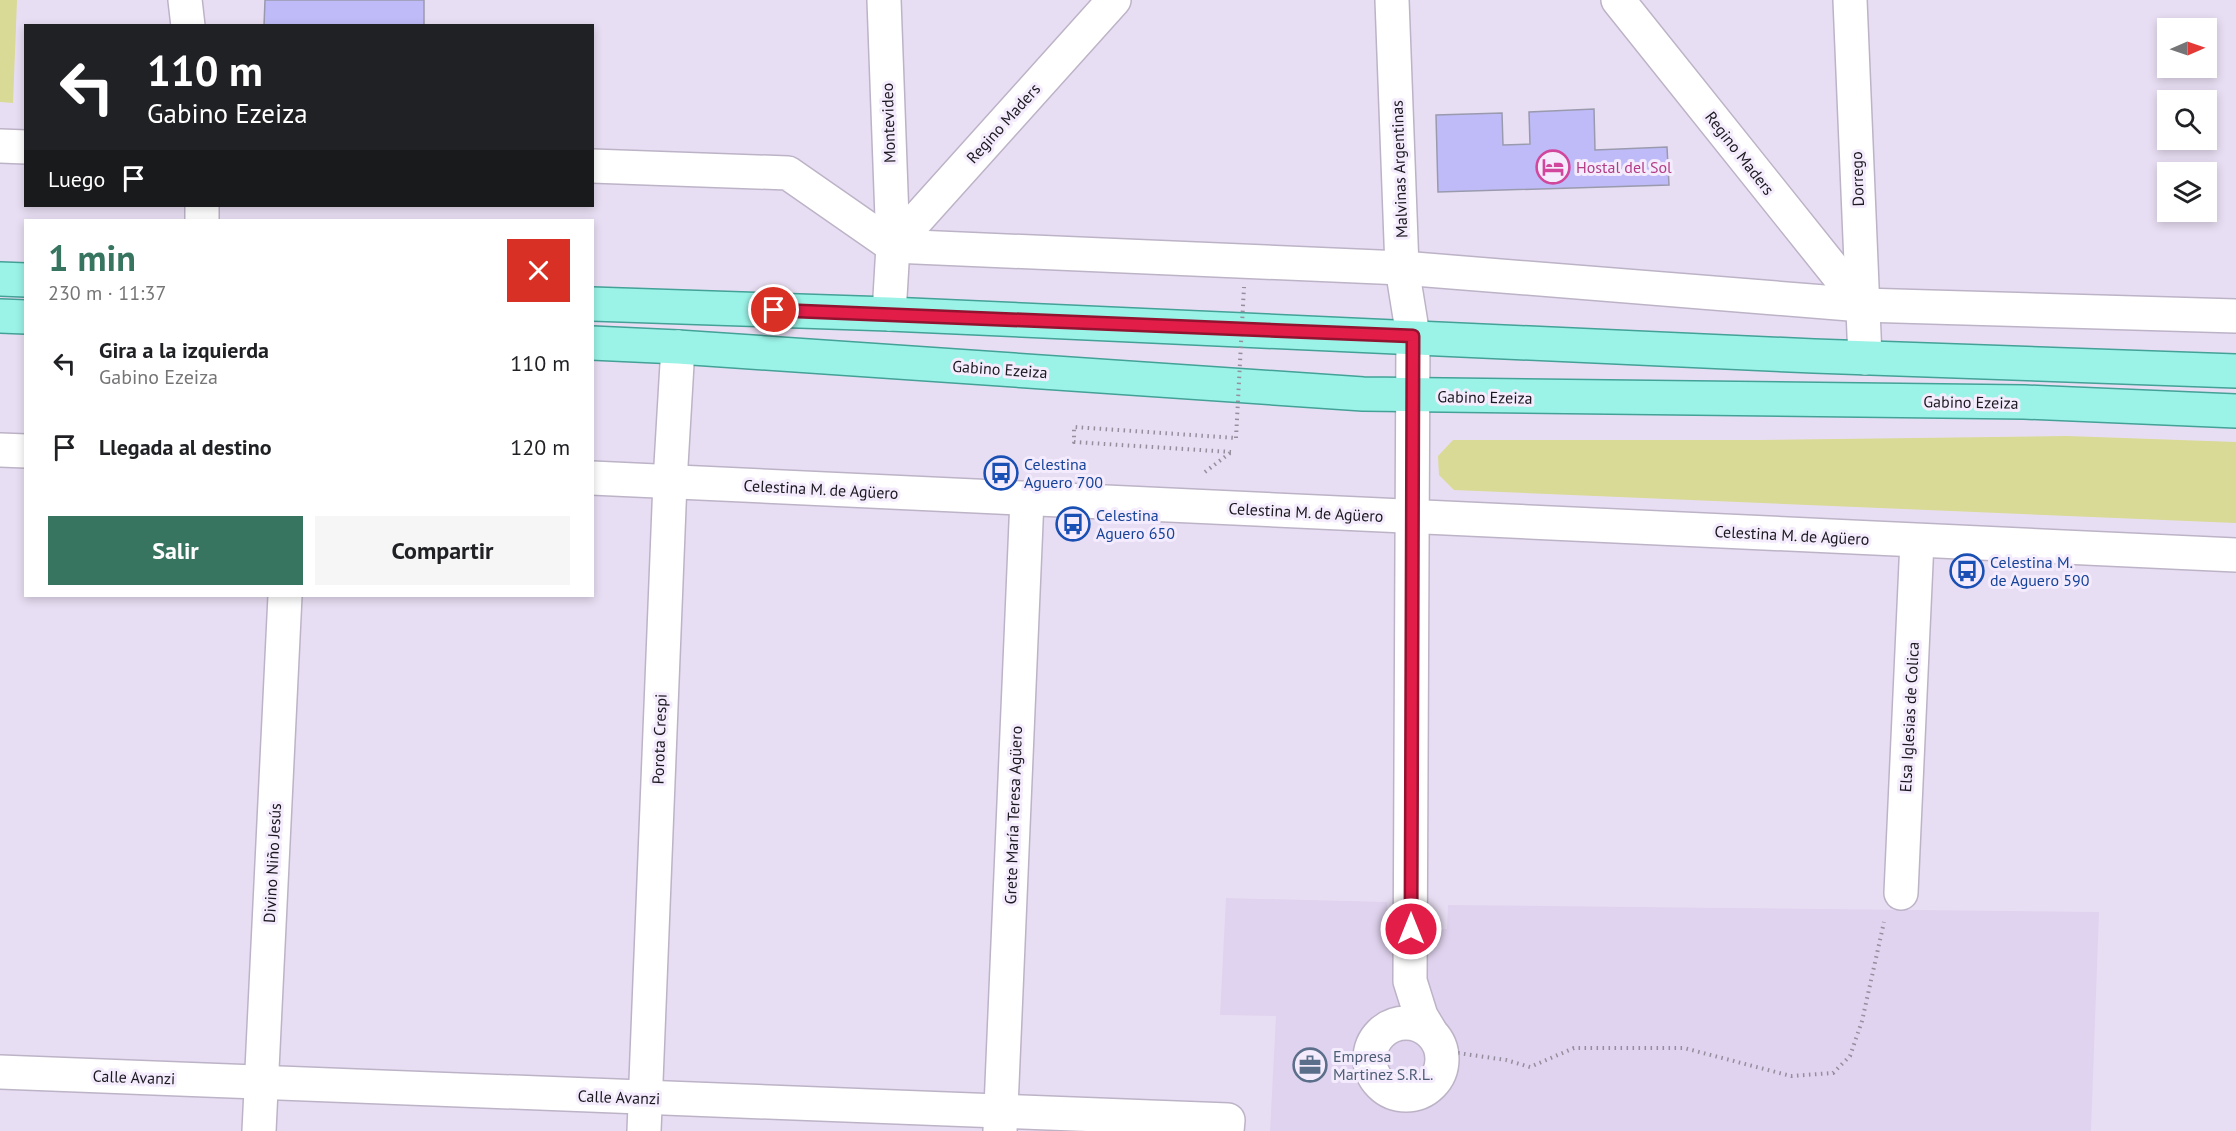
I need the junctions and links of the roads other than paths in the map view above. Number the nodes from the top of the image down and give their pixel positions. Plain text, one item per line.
1 (185, 0) edge
2 (884, 0) edge
3 (1114, 0) edge
4 (1392, 0) edge
5 (1618, 0) edge
6 (1850, 0) edge
7 (188, 24) edge
8 (0, 146) edge
9 (24, 147) edge
10 (594, 166) edge
11 (893, 246) junction
12 (1402, 268) junction
13 (0, 279) edge
14 (24, 280) edge
15 (594, 304) edge
16 (1862, 305) junction
17 (889, 314) junction
18 (0, 316) edge
19 (2236, 316) edge
20 (24, 317) edge
21 (1413, 336) junction
22 (594, 343) edge
23 (678, 347) junction
24 (1865, 358) junction
25 (2236, 371) edge
26 (1412, 396) junction
27 (2236, 411) edge
28 (0, 450) edge
29 (24, 451) edge
30 (594, 478) edge
31 (670, 482) junction
32 (1027, 499) junction
33 (1414, 517) junction
34 (1917, 541) junction
35 (2236, 555) edge
36 (285, 597) edge
37 (1901, 892) road end
38 (1410, 981) junction
39 (1387, 1027) junction
40 (1436, 1041) junction
41 (0, 1072) edge
42 (261, 1082) junction
43 (645, 1098) junction
44 (1000, 1121) edge
45 (259, 1131) edge
46 (644, 1131) edge
47 (1227, 1131) edge

1 - 7 street
2 - 11 street, Montevideo
3 - 11 street, Regino Maders
4 - 12 street, Malvinas Argentinas
5 - 16 street, Regino Maders
6 - 16 street, Dorrego
8 - 9 street
10 - 11 street
11 - 12 street
11 - 17 street, Montevideo
12 - 16 street
12 - 21 street, Malvinas Argentinas
13 - 14 main road
15 - 17 main road
16 - 19 street
16 - 24 street, Dorrego
17 - 21 main road
18 - 20 main road
21 - 24 main road
21 - 26 street, Malvinas Argentinas
22 - 23 main road, Gabino Ezeiza
23 - 26 main road, Gabino Ezeiza
23 - 31 street, Porota Crespi
24 - 25 main road
26 - 27 main road, Gabino Ezeiza
26 - 33 street, Malvinas Argentinas
28 - 29 street
30 - 31 street, Celestina M. de Agüero
31 - 32 street, Celestina M. de Agüero
31 - 43 street, Porota Crespi
32 - 33 street, Celestina M. de Agüero
32 - 44 street, Grete María Teresa Agüero
33 - 34 street, Celestina M. de Agüero
33 - 38 street, Malvinas Argentinas
34 - 35 street, Celestina M. de Agüero
34 - 37 street, Elsa Iglesias de Colica
36 - 42 street, Divino Niño Jesús
38 - 39 street
38 - 40 street
39 - 40 street
39 - 40 street
41 - 42 street, Calle Avanzi
42 - 43 street, Calle Avanzi
42 - 45 street, Divino Niño Jesús
43 - 44 street, Calle Avanzi
43 - 46 street, Porota Crespi
44 - 47 street, Calle Avanzi

